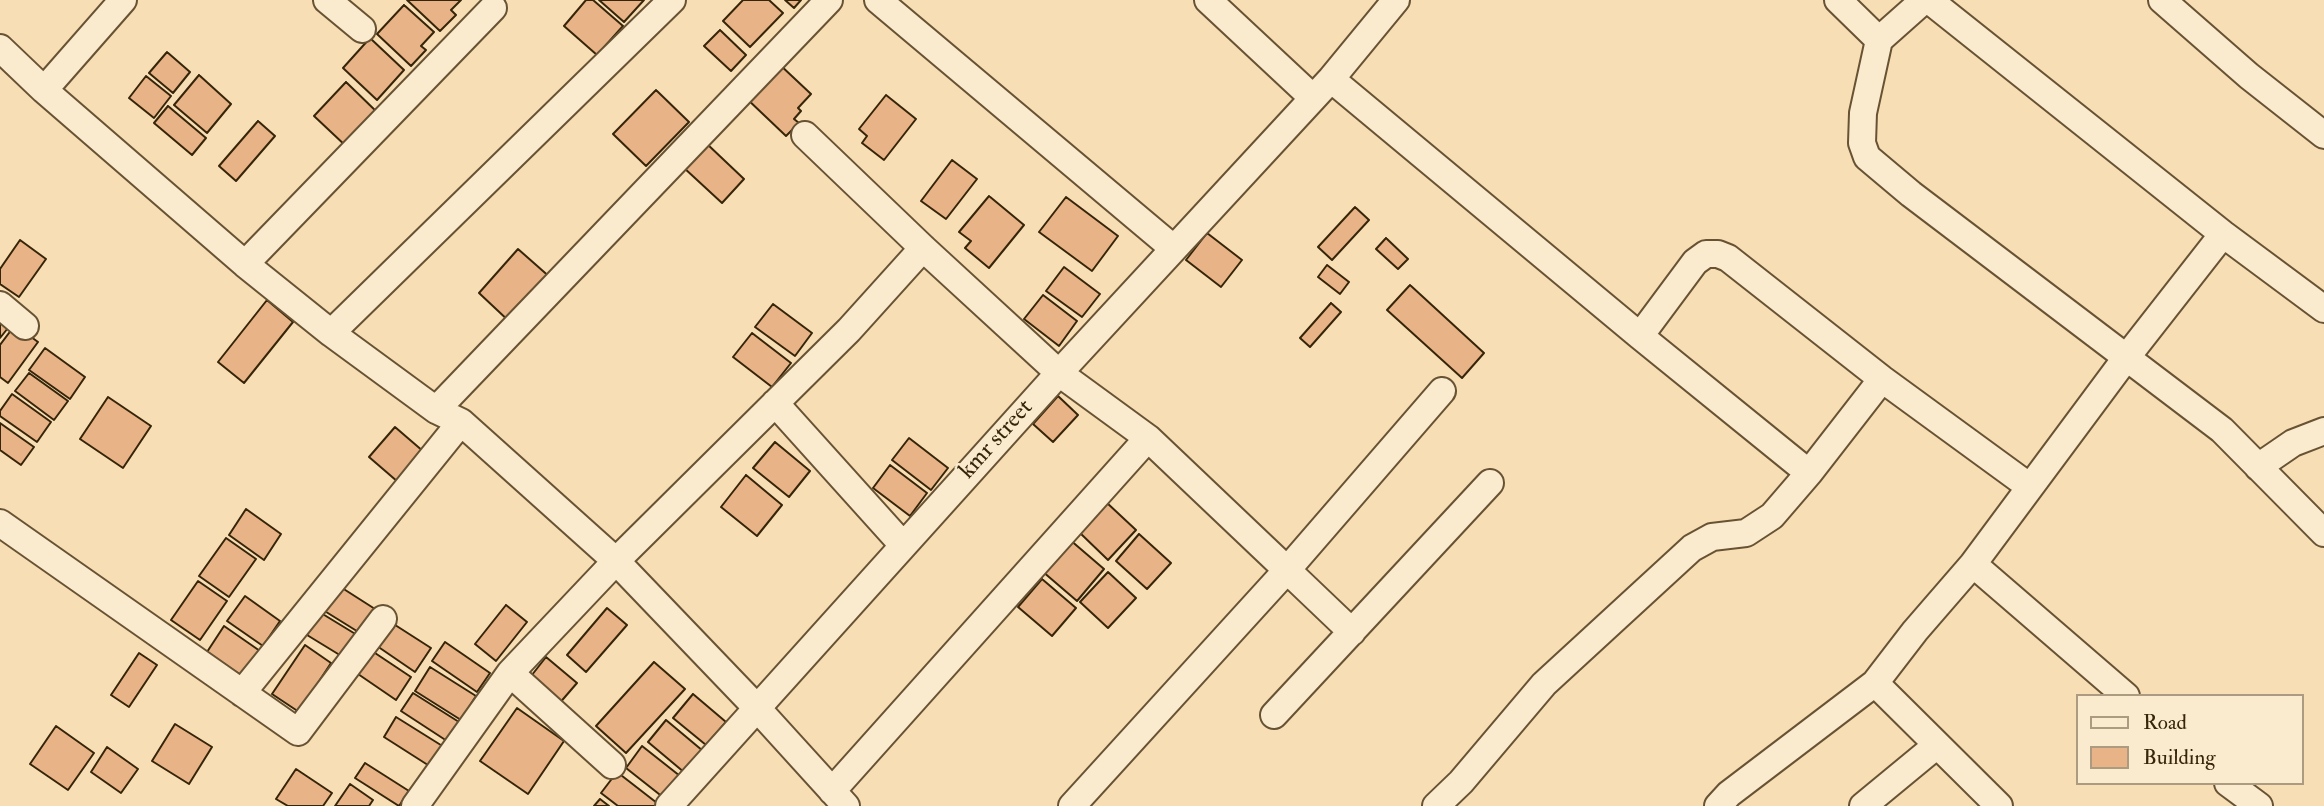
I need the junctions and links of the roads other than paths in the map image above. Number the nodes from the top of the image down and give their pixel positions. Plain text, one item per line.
1 (123, 0) edge
2 (327, 0) edge
3 (672, 0) edge
4 (829, 0) edge
5 (878, 0) edge
6 (1208, 0) edge
7 (1396, 0) edge
8 (1838, 0) edge
9 (1926, 0) edge
10 (2162, 0) edge
11 (493, 8) dead end
12 (362, 29) dead end
13 (1880, 40) junction
14 (0, 48) edge
15 (1331, 79) junction
16 (44, 90) junction
17 (1313, 98) junction
18 (805, 135) dead end
19 (2324, 135) edge
20 (2223, 234) junction
21 (922, 248) junction
22 (1172, 248) junction
23 (245, 264) junction
24 (0, 305) edge
25 (2324, 309) edge
26 (25, 326) dead end
27 (331, 333) junction
28 (1640, 336) junction
29 (2126, 358) junction
30 (1059, 373) junction
31 (1882, 379) junction
32 (1442, 391) dead end
33 (775, 403) junction
34 (436, 410) junction
35 (461, 422) junction
36 (2324, 431) edge
37 (1148, 438) junction
38 (2258, 467) junction
39 (1810, 473) junction
40 (1490, 483) dead end
41 (2031, 487) junction
42 (0, 523) edge
43 (2324, 533) edge
44 (902, 544) junction
45 (616, 561) junction
46 (1973, 564) junction
47 (1287, 569) junction
48 (383, 619) dead end
49 (1352, 632) junction
50 (510, 673) junction
51 (1875, 683) junction
52 (242, 693) junction
53 (2124, 694) edge
54 (756, 707) junction
55 (1274, 715) dead end
56 (1937, 745) junction
57 (612, 765) dead end
58 (2231, 785) edge
59 (839, 798) edge
60 (415, 806) edge
61 (669, 806) edge
62 (1072, 806) edge
63 (1436, 806) edge
64 (1718, 806) edge
65 (1863, 806) edge
66 (1999, 806) edge
67 (2259, 806) edge

1 - 16 street
2 - 12 street
3 - 27 street
4 - 34 street
5 - 22 street
6 - 17 street
7 - 15 street, kmr street
8 - 13 street
9 - 13 street
9 - 20 street
10 - 19 street
11 - 23 street
13 - 29 street
14 - 16 street
15 - 17 street, kmr street
15 - 28 street
16 - 23 street
17 - 22 street, kmr street
18 - 21 street
20 - 25 street
20 - 29 street
21 - 30 street
21 - 33 street
22 - 30 street, kmr street
23 - 27 street
24 - 26 street
27 - 34 street
28 - 31 street
28 - 39 street
29 - 38 street
29 - 41 street
30 - 37 street
30 - 44 street, kmr street
31 - 39 street
31 - 41 street
32 - 47 street
33 - 44 street
33 - 45 street
34 - 35 street
35 - 45 street
35 - 52 street
36 - 38 street
37 - 47 street
37 - 59 street
38 - 43 street
39 - 63 street
40 - 49 street
41 - 46 street
42 - 52 street
44 - 54 street, kmr street
45 - 50 street
45 - 54 street
46 - 51 street
46 - 53 street
47 - 49 street
47 - 62 street
48 - 52 street
49 - 55 street
50 - 57 street
50 - 60 street
51 - 56 street
51 - 64 street
54 - 59 street
54 - 61 street, kmr street
56 - 65 street
56 - 66 street
58 - 67 street

